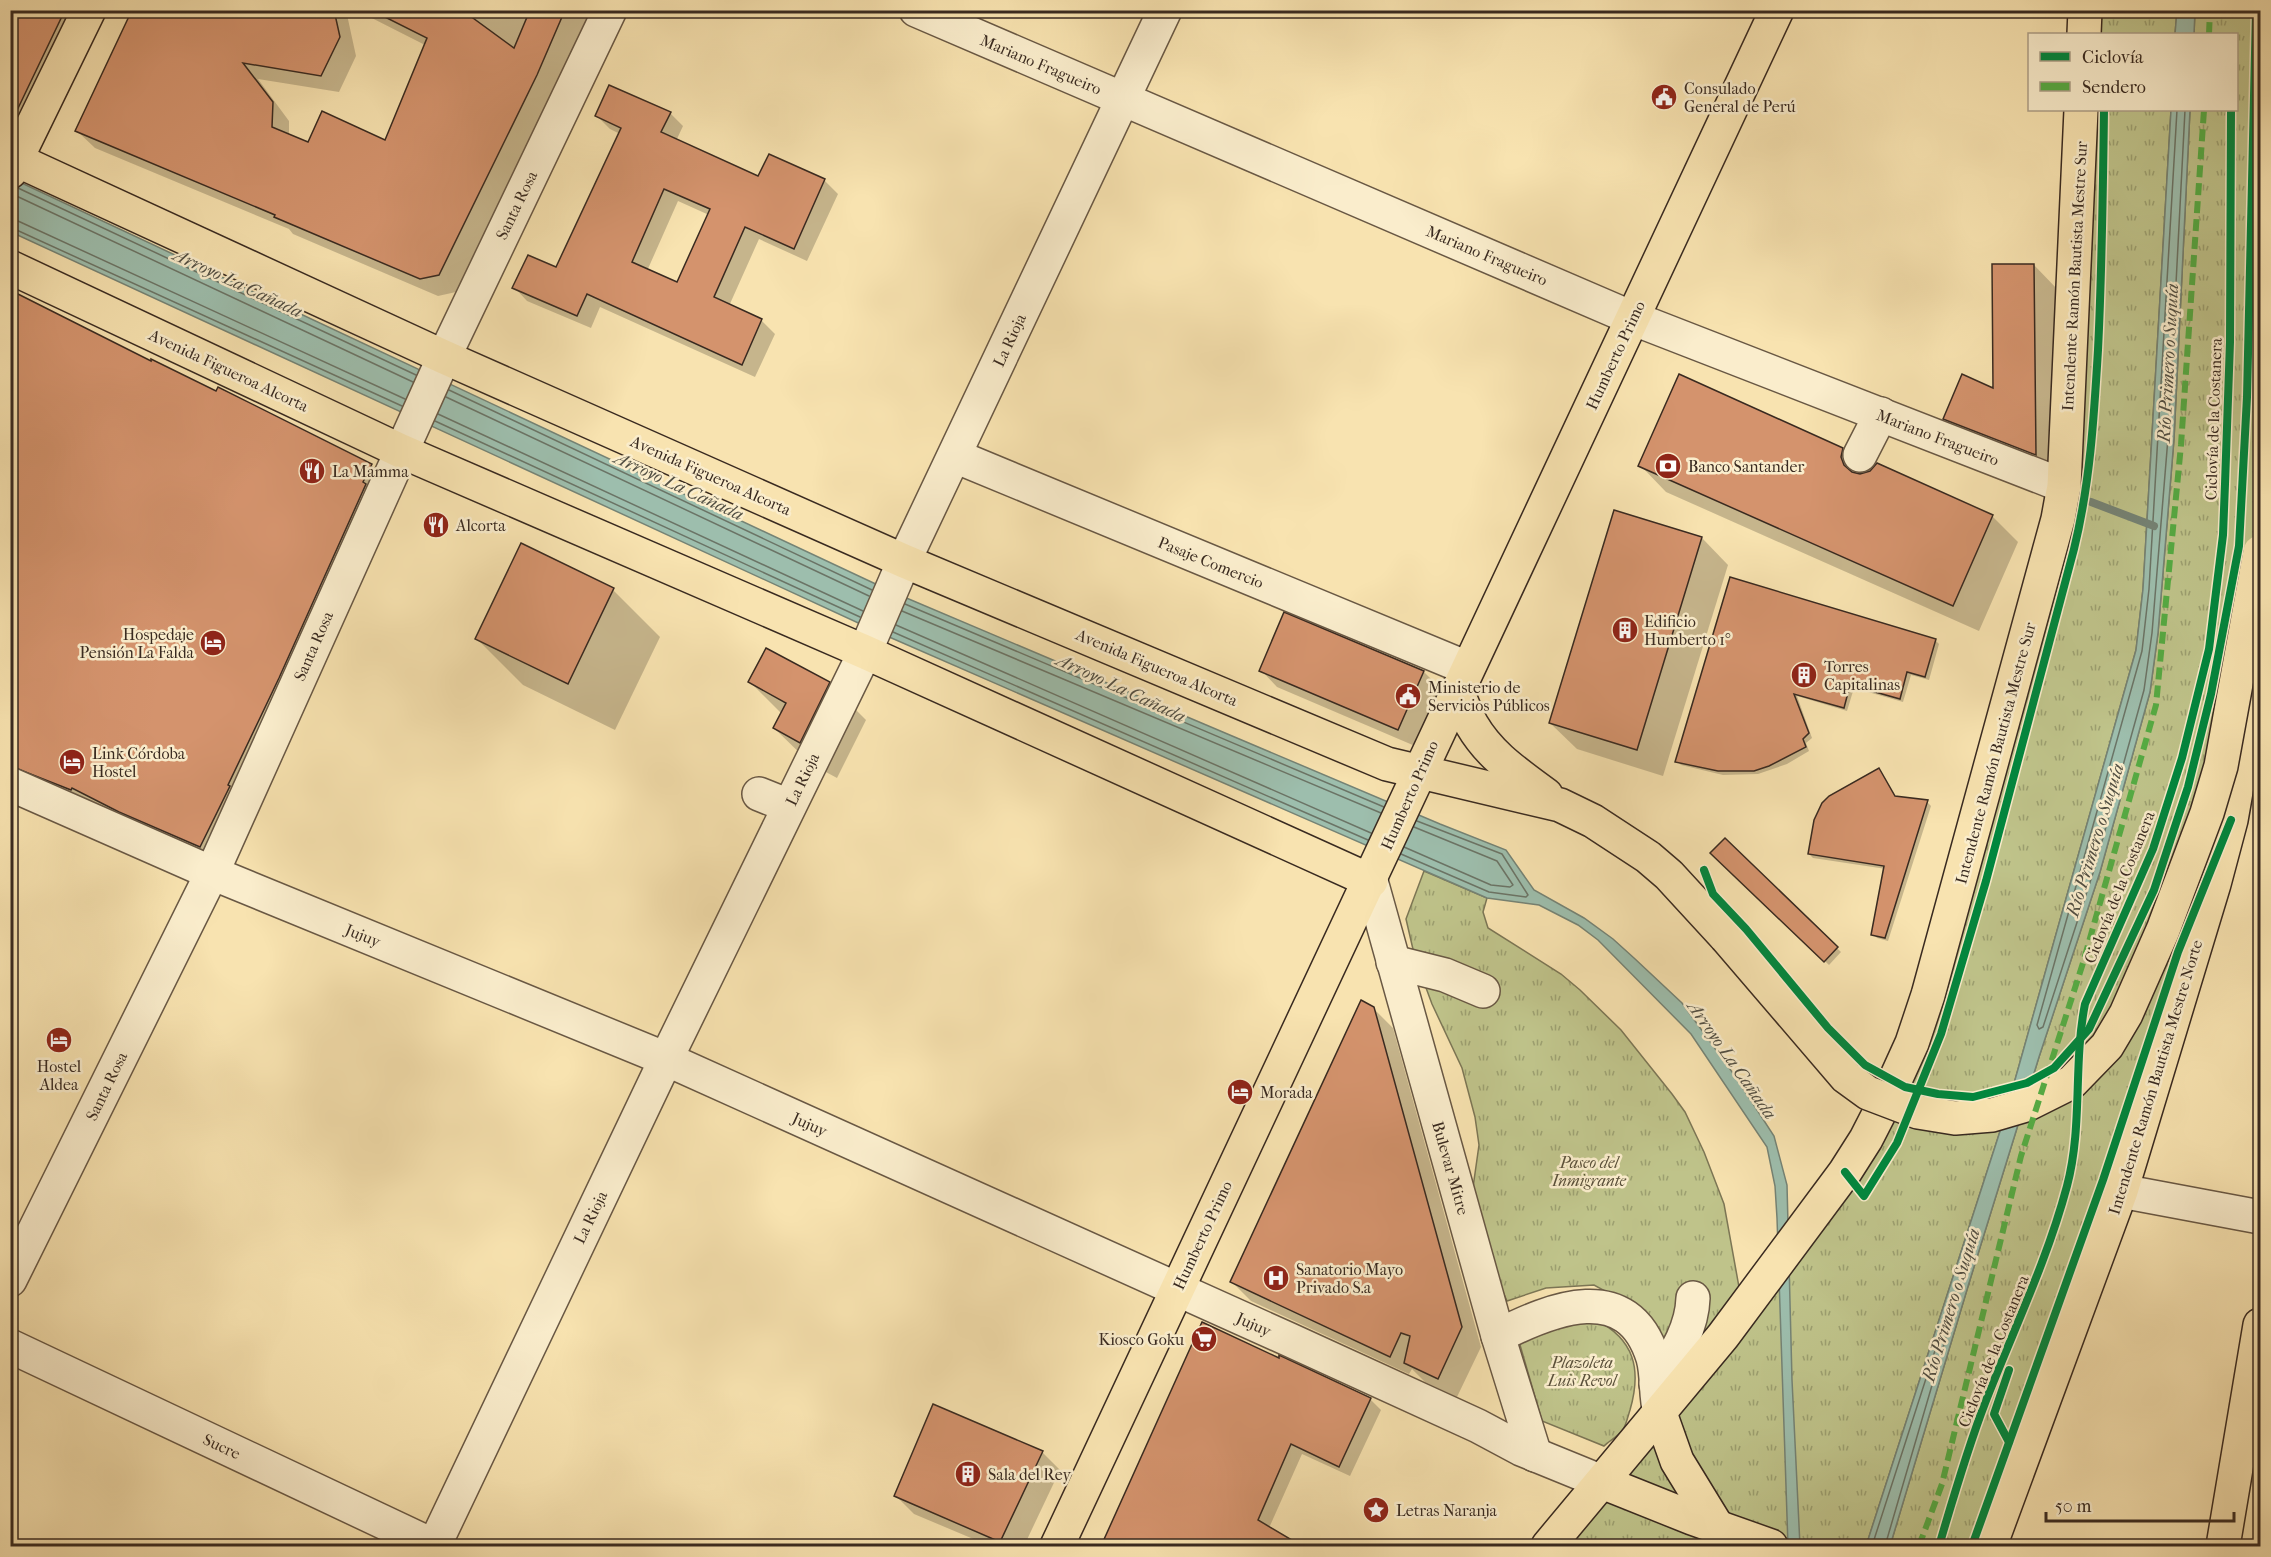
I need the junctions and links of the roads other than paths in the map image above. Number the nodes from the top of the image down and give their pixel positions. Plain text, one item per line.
1 (88, 10) edge
2 (610, 10) edge
3 (916, 10) edge
4 (1165, 10) edge
5 (1777, 10) edge
6 (1123, 99) junction
7 (2081, 111) edge
8 (12, 163) edge
9 (10, 267) edge
10 (1632, 318) junction
11 (444, 357) junction
12 (1879, 414) junction
13 (400, 451) junction
14 (1858, 454) dead end
15 (955, 456) junction
16 (2064, 486) junction
17 (2260, 554) edge
18 (904, 561) junction
19 (865, 652) junction
20 (1462, 679) junction
21 (1420, 771) junction
22 (10, 784) edge
23 (1560, 804) junction
24 (212, 873) junction
25 (1371, 881) junction
26 (1393, 962) junction
27 (1483, 992) dead end
28 (666, 1059) junction
29 (2121, 1191) junction
30 (2260, 1216) edge
31 (10, 1280) edge
32 (1176, 1289) junction
33 (1693, 1298) dead end
34 (2260, 1325) edge
35 (1498, 1336) junction
36 (10, 1346) edge
37 (1658, 1399) junction
38 (1535, 1455) junction
39 (1602, 1482) junction
40 (1718, 1528) junction
41 (434, 1546) edge
42 (1057, 1546) edge
43 (1548, 1546) edge
44 (1771, 1546) edge
45 (1990, 1546) edge
46 (2223, 1546) edge

1 - 8 main road
2 - 11 street, Santa Rosa
3 - 6 street, Mariano Fragueiro
4 - 6 street, La Rioja
5 - 10 main road, Humberto Primo
6 - 10 street, Mariano Fragueiro
6 - 15 street, La Rioja
7 - 16 main road, Intendente Ramón Bautista Mestre Sur
8 - 11 main road, Avenida Figueroa Alcorta
9 - 13 main road, Avenida Figueroa Alcorta
10 - 12 street, Mariano Fragueiro
10 - 20 main road, Humberto Primo
11 - 13 street, Santa Rosa
11 - 18 main road, Avenida Figueroa Alcorta
12 - 14 street
12 - 16 street, Mariano Fragueiro
13 - 19 main road, Avenida Figueroa Alcorta
13 - 24 street, Santa Rosa
15 - 18 street, La Rioja
15 - 20 street, Pasaje Comercio
16 - 37 main road, Intendente Ramón Bautista Mestre Sur
17 - 23 main road, bridge
17 - 29 main road, Intendente Ramón Bautista Mestre Norte
18 - 19 street, La Rioja
18 - 21 main road, Avenida Figueroa Alcorta
19 - 25 main road, Avenida Figueroa Alcorta
19 - 28 street, La Rioja
20 - 21 main road, Humberto Primo
20 - 23 main road
21 - 23 main road, Avenida Figueroa Alcorta
21 - 25 main road, Humberto Primo
22 - 24 street, Jujuy
24 - 28 street, Jujuy
24 - 31 street, Santa Rosa
25 - 26 street, Bulevar Mitre
25 - 32 main road, Humberto Primo
26 - 27 street
26 - 35 street, Bulevar Mitre
28 - 32 street, Jujuy
28 - 41 street, La Rioja
29 - 30 street
29 - 45 main road, Intendente Ramón Bautista Mestre Norte
32 - 38 street, Jujuy
32 - 42 main road, Humberto Primo
33 - 37 street
34 - 46 main road
35 - 37 street
35 - 38 street, Bulevar Mitre
36 - 41 street, Sucre
37 - 39 main road
37 - 40 main road
38 - 39 street, Jujuy
39 - 40 main road
39 - 43 main road
40 - 44 main road

